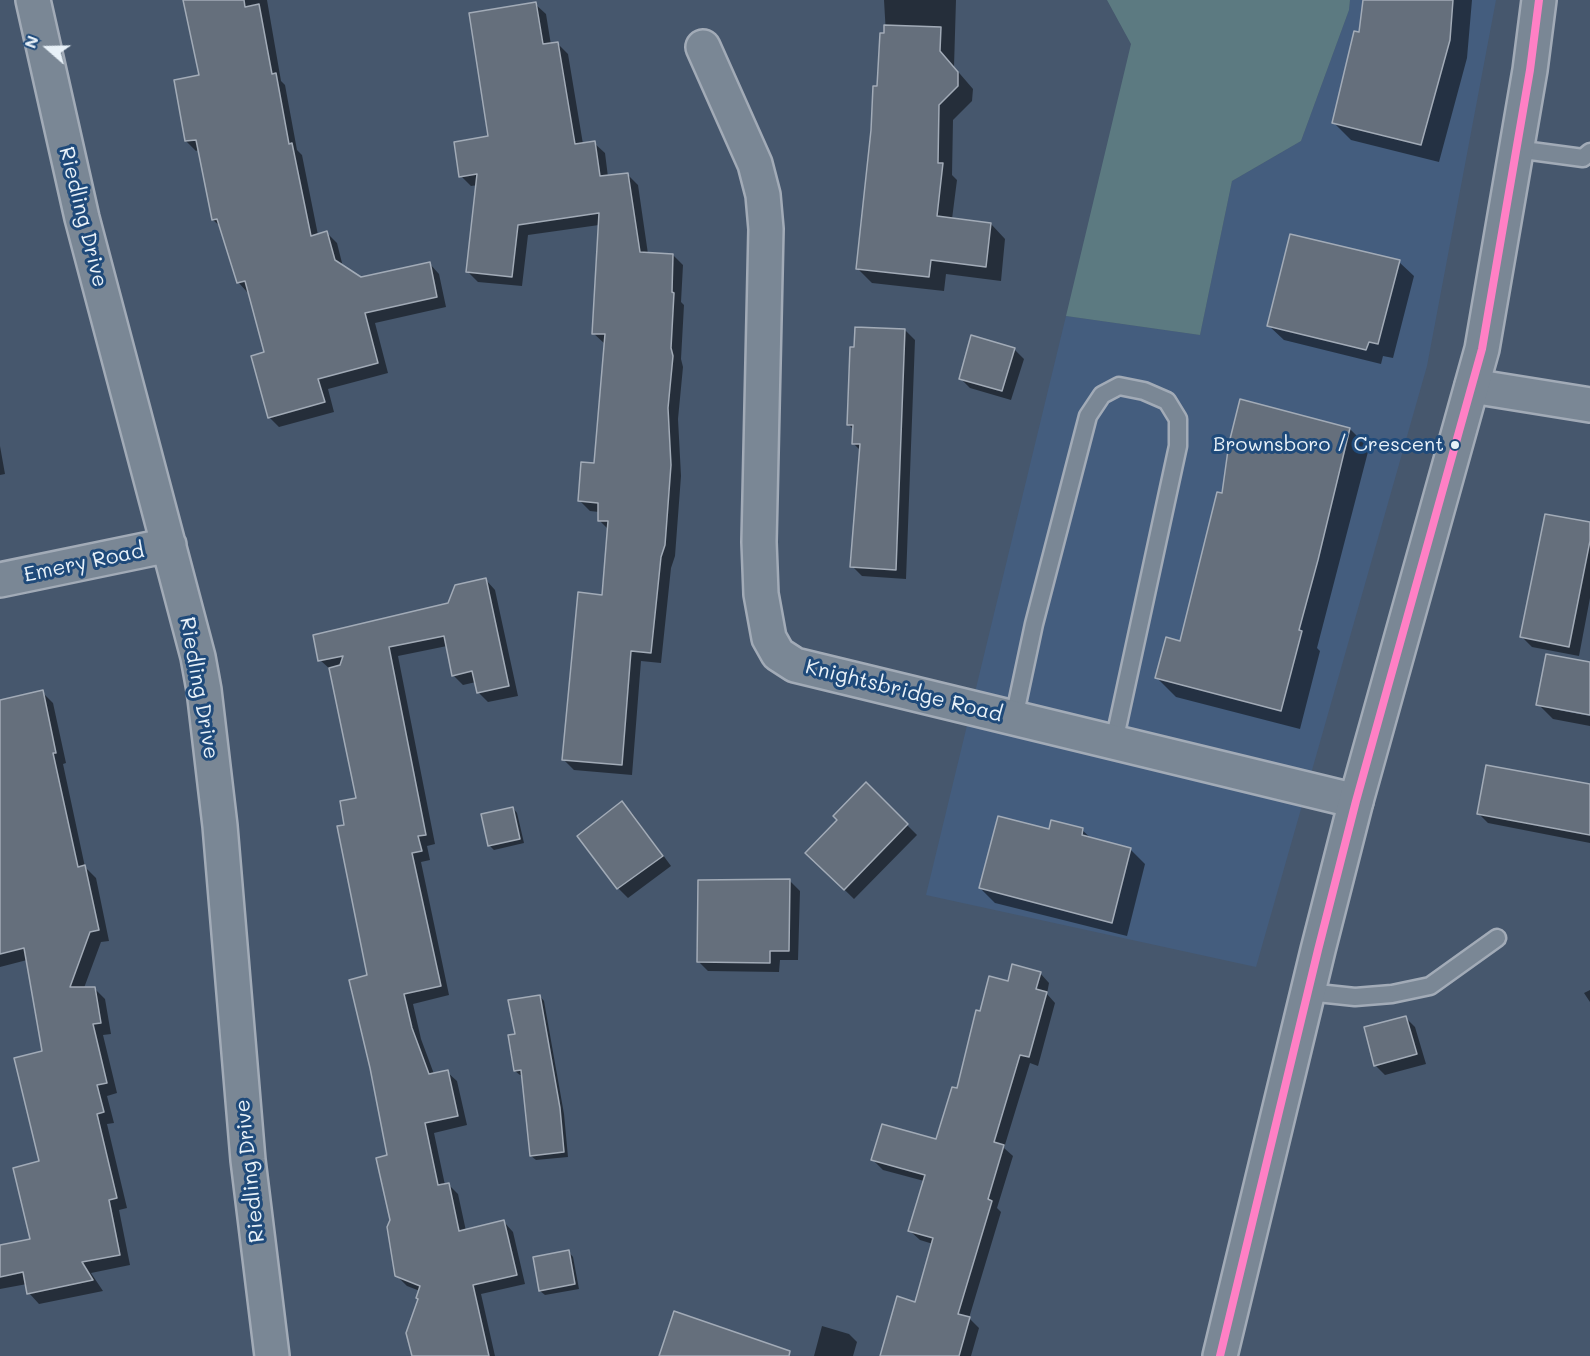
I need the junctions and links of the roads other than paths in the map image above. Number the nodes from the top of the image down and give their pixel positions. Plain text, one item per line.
1 (33, 0) edge
2 (1539, 0) edge
3 (703, 47) dead end
4 (1516, 149) junction
5 (1590, 152) edge
6 (1472, 386) junction
7 (1590, 405) edge
8 (169, 545) junction
9 (0, 580) edge
10 (1014, 718) junction
11 (1114, 742) junction
12 (1356, 801) junction
13 (1497, 938) dead end
14 (1308, 992) junction
15 (269, 1352) edge
16 (1220, 1356) edge

1 - 8 street, Riedling Drive
2 - 4 street
3 - 10 street, Knightsbridge Road
4 - 5 lane
4 - 6 street
6 - 7 street
6 - 12 street
8 - 9 street, Emery Road
8 - 15 street, Riedling Drive
10 - 11 street, Knightsbridge Road
10 - 11 lane
11 - 12 street, Knightsbridge Road
12 - 14 street
13 - 14 lane
14 - 16 street

